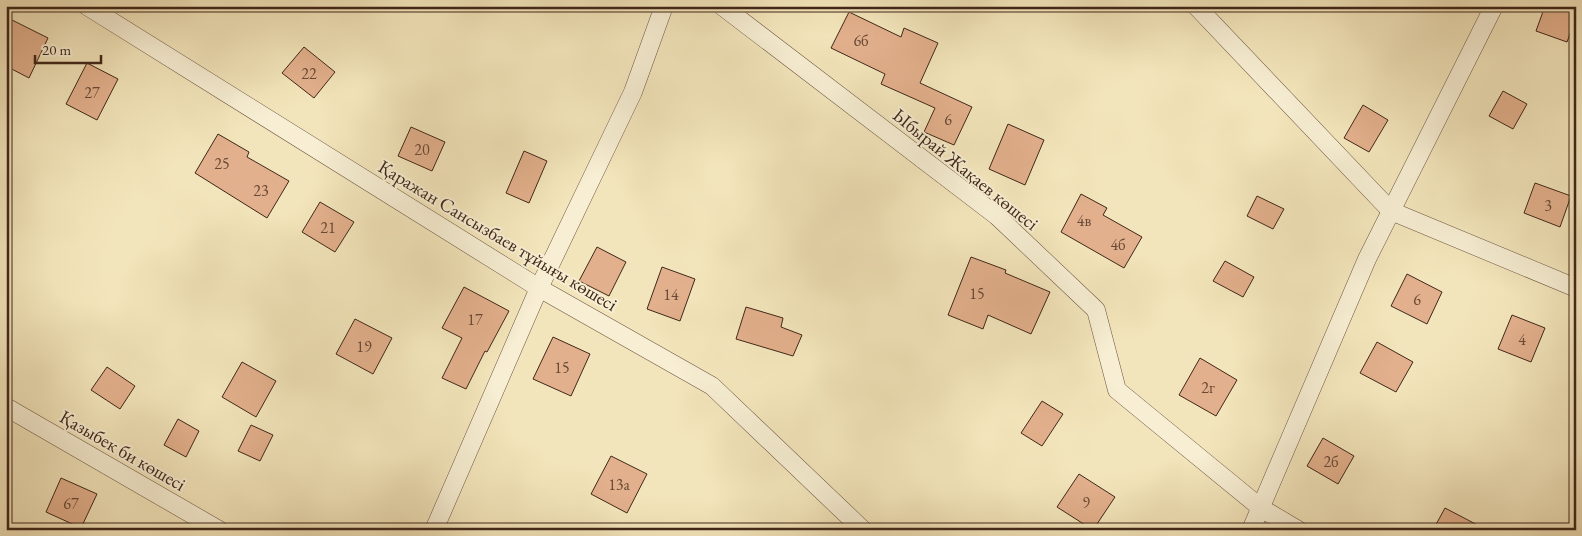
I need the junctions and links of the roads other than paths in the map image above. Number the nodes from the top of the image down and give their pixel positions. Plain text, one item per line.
1 (87, 6) edge
2 (664, 6) edge
3 (722, 6) edge
4 (1196, 6) edge
5 (1494, 6) edge
6 (1392, 211) junction
7 (539, 288) junction
8 (1576, 288) edge
9 (6, 407) edge
10 (1260, 508) junction
11 (219, 530) edge
12 (434, 530) edge
13 (863, 530) edge
14 (1251, 530) edge
15 (1298, 530) edge

1 - 7 street, Қаражан Сансызбаев тұйығы көшесі
2 - 7 street
3 - 10 street, Ыбырай Жақаев көшесі
4 - 6 street
5 - 6 street
6 - 8 street
6 - 10 street
7 - 12 street
7 - 13 street, Қаражан Сансызбаев тұйығы көшесі
9 - 11 street, Қазыбек би көшесі
10 - 14 street
10 - 15 street, Ыбырай Жақаев көшесі

